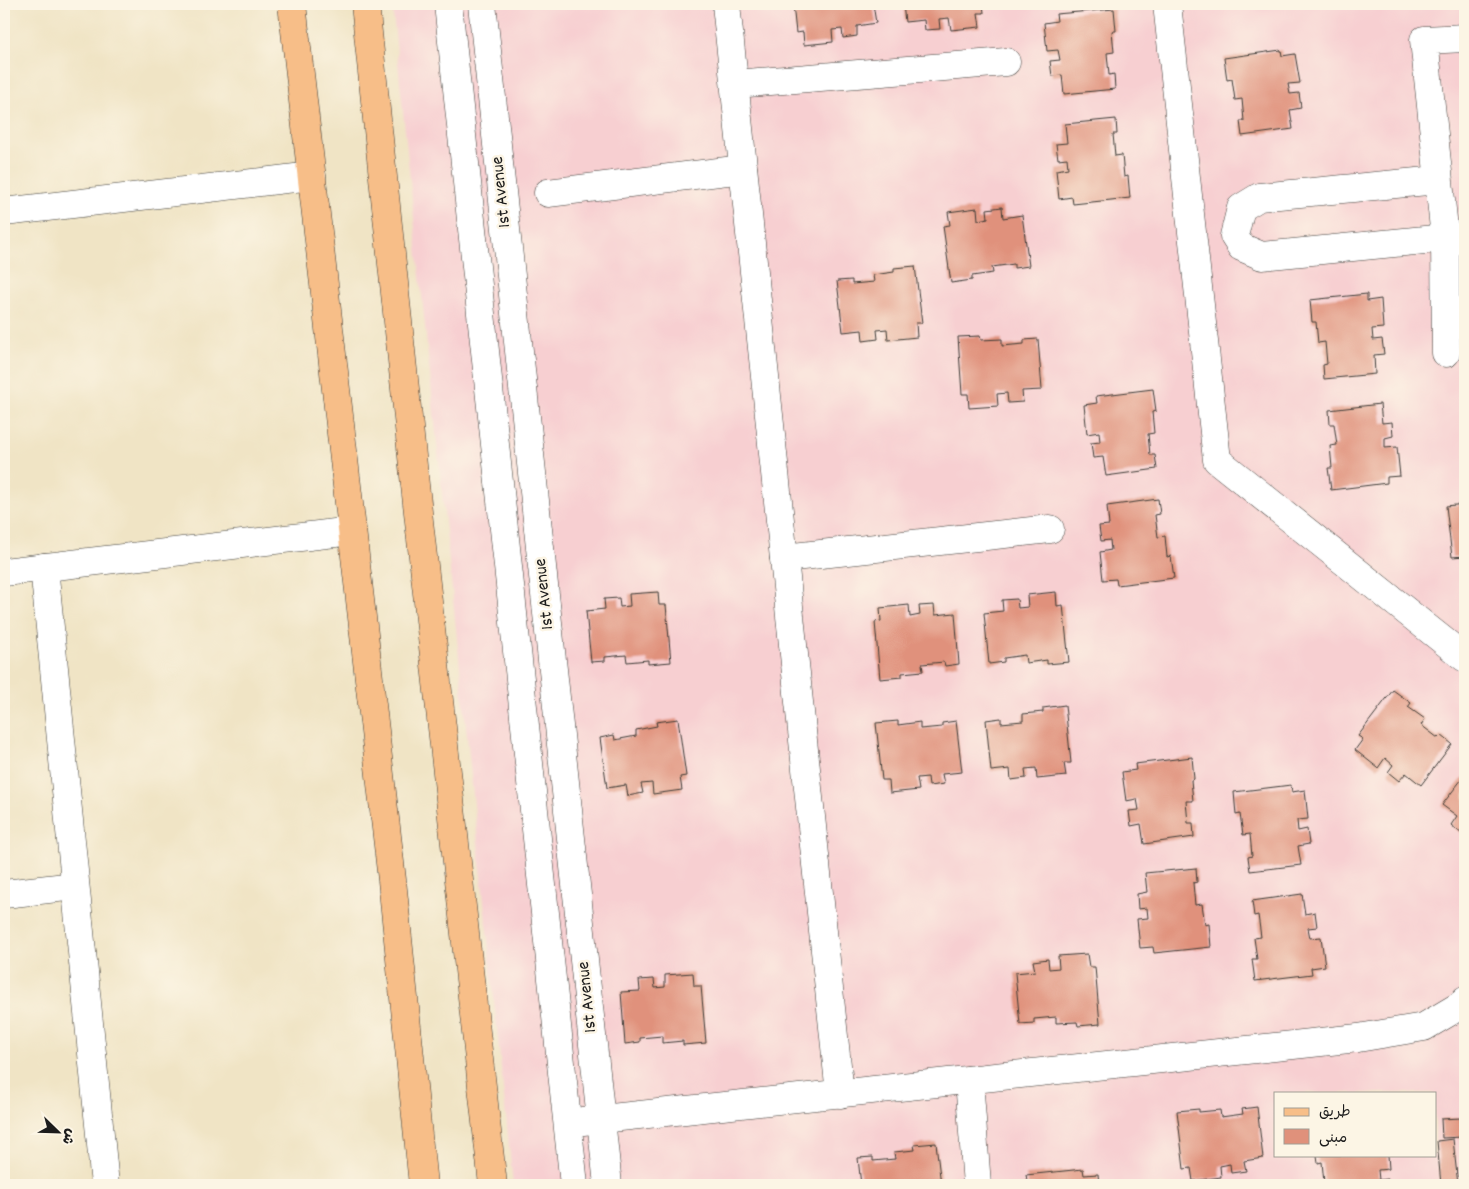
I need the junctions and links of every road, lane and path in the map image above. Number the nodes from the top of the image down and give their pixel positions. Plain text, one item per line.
1 (292, 4) edge
2 (365, 4) edge
3 (448, 4) edge
4 (482, 4) edge
5 (726, 4) edge
6 (1167, 4) edge
7 (1465, 38) edge
8 (1006, 62) dead end
9 (734, 84) junction
10 (744, 169) junction
11 (312, 176) junction
12 (1438, 180) junction
13 (548, 193) dead end
14 (4, 212) edge
15 (1455, 237) edge
16 (1446, 353) dead end
17 (1050, 529) dead end
18 (352, 531) junction
19 (784, 558) junction
20 (44, 567) junction
21 (4, 572) edge
22 (1465, 658) edge
23 (75, 886) junction
24 (4, 894) edge
25 (1465, 1000) edge
26 (968, 1080) junction
27 (840, 1094) junction
28 (601, 1119) junction
29 (567, 1123) junction
30 (105, 1185) edge
31 (424, 1185) edge
32 (493, 1185) edge
33 (574, 1185) edge
34 (608, 1185) edge
35 (977, 1185) edge

1 - 11 main road
2 - 32 main road
3 - 29 street, 1st Avenue
4 - 28 street, 1st Avenue
5 - 9 street
6 - 22 street
7 - 12 street
8 - 9 street
9 - 10 street
10 - 13 street
10 - 19 street
11 - 14 street
11 - 18 main road
12 - 15 street
12 - 15 street
15 - 16 street
17 - 19 street
18 - 20 street
18 - 31 main road
19 - 27 street
20 - 21 street
20 - 23 street
23 - 24 street
23 - 30 street
25 - 26 street
26 - 27 street
26 - 35 street
27 - 28 street
28 - 29 street
28 - 34 street, 1st Avenue
29 - 33 street, 1st Avenue

